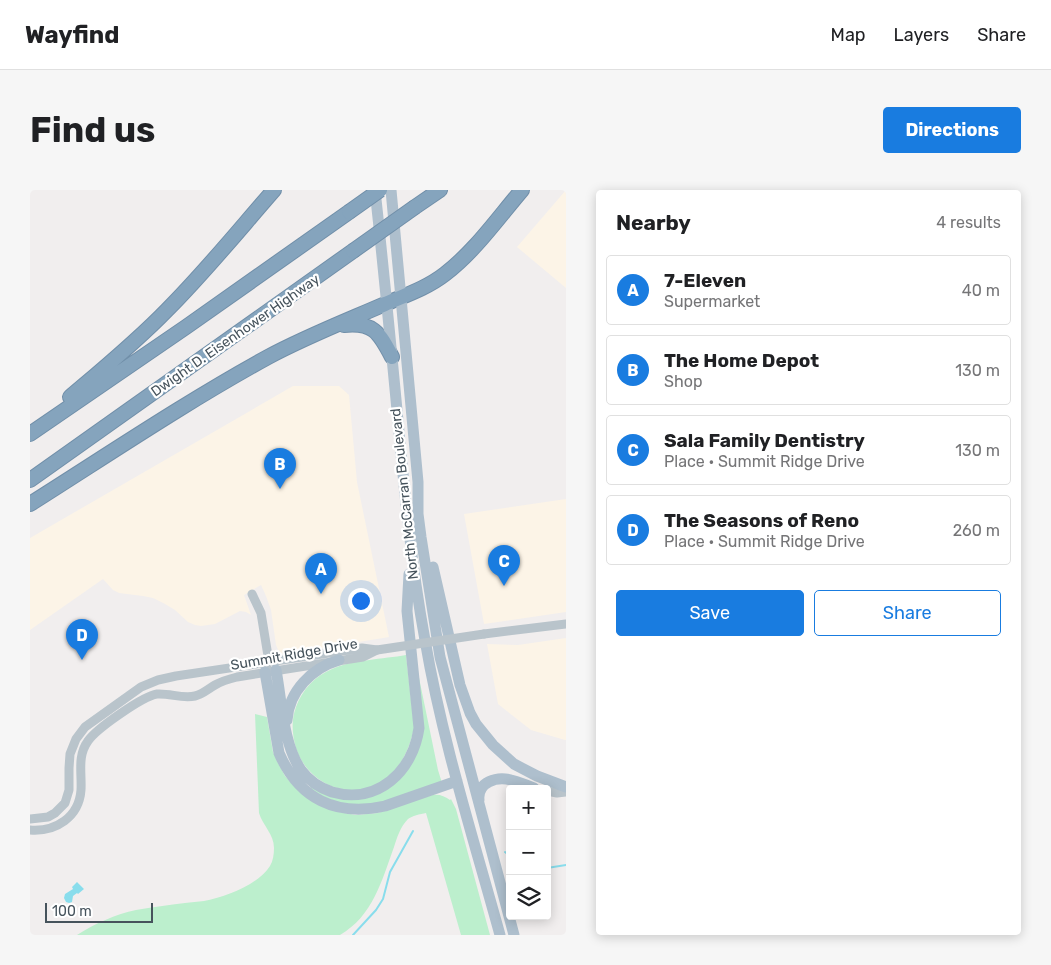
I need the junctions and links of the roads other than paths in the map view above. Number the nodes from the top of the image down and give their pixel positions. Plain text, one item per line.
1 (274, 190) edge
2 (375, 190) edge
3 (380, 190) edge
4 (391, 190) edge
5 (440, 190) edge
6 (522, 190) edge
7 (400, 298) junction
8 (386, 303) junction
9 (321, 331) junction
10 (392, 356) junction
11 (30, 433) edge
12 (30, 480) edge
13 (418, 482) junction
14 (30, 504) edge
15 (410, 540) junction
16 (252, 594) dead end
17 (566, 624) edge
18 (377, 650) junction
19 (339, 660) junction
20 (270, 668) junction
21 (288, 739) junction
22 (457, 781) junction
23 (526, 785) edge
24 (566, 786) edge
25 (551, 792) edge
26 (566, 792) edge
27 (482, 814) junction
28 (30, 819) edge
29 (30, 830) edge
30 (500, 935) edge
31 (514, 935) edge

1 - 11 highway
2 - 8 main road, North McCarran Boulevard
3 - 11 highway, bridge
4 - 7 main road, North McCarran Boulevard
5 - 12 highway, Dwight D. Eisenhower Highway, bridge
6 - 7 highway
7 - 8 highway
7 - 13 main road, North McCarran Boulevard
8 - 9 highway
8 - 10 main road, North McCarran Boulevard
9 - 10 highway
9 - 14 highway
10 - 15 main road, North McCarran Boulevard
13 - 24 main road
13 - 27 main road, North McCarran Boulevard
15 - 21 main road
15 - 22 main road, North McCarran Boulevard
16 - 20 street
17 - 18 street, Summit Ridge Drive, bridge
18 - 19 street, Summit Ridge Drive
18 - 20 street, Summit Ridge Drive
19 - 20 street, Summit Ridge Drive
19 - 21 main road
20 - 21 main road
20 - 22 main road
20 - 28 street, Summit Ridge Drive
20 - 29 street, Summit Ridge Drive
22 - 30 main road, North McCarran Boulevard
23 - 27 main road
25 - 26 street
27 - 31 main road, North McCarran Boulevard

